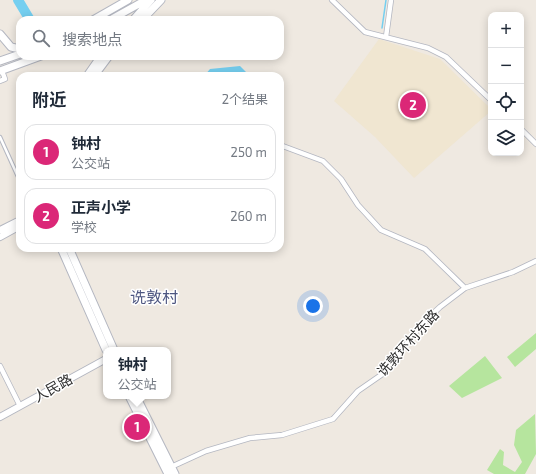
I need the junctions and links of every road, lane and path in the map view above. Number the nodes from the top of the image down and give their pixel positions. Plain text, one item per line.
1 (146, 0) edge
2 (151, 0) edge
3 (161, 0) edge
4 (332, 0) edge
5 (392, 0) edge
6 (131, 2) edge
7 (101, 16) edge
8 (115, 16) edge
9 (141, 16) edge
10 (143, 16) edge
11 (143, 16) edge
12 (0, 34) edge
13 (386, 37) junction
14 (16, 48) edge
15 (16, 55) edge
16 (30, 60) edge
17 (98, 60) edge
18 (106, 60) edge
19 (0, 61) edge
20 (1, 71) edge
21 (90, 72) edge
22 (99, 72) edge
23 (0, 81) edge
24 (488, 97) edge
25 (524, 132) edge
26 (0, 137) edge
27 (536, 144) edge
28 (284, 146) edge
29 (16, 173) edge
30 (16, 222) edge
31 (16, 228) edge
32 (0, 230) edge
33 (0, 237) edge
34 (63, 252) edge
35 (71, 252) edge
36 (536, 261) edge
37 (465, 288) junction
38 (105, 347) edge
39 (113, 347) edge
40 (103, 362) edge
41 (0, 366) edge
42 (130, 399) edge
43 (138, 399) edge
44 (20, 406) junction
45 (0, 417) edge
46 (172, 467) junction
47 (168, 474) edge
48 (175, 474) edge

1 - 6 main road
2 - 10 main road
3 - 11 main road
4 - 13 street
5 - 13 street
6 - 7 main road
6 - 8 main road
6 - 9 main road
12 - 14 main road
13 - 24 street
15 - 19 main road
16 - 20 main road
17 - 21 main road
18 - 22 main road
20 - 23 street
25 - 27 street
26 - 29 lane
28 - 37 street
30 - 32 street
31 - 33 street
34 - 38 main road
35 - 39 main road
36 - 37 street, 诜敦环村东路
37 - 46 street, 诜敦环村东路
40 - 44 street, 人民路
41 - 44 street
42 - 47 main road
43 - 46 main road
44 - 45 street, 人民路
46 - 48 main road

